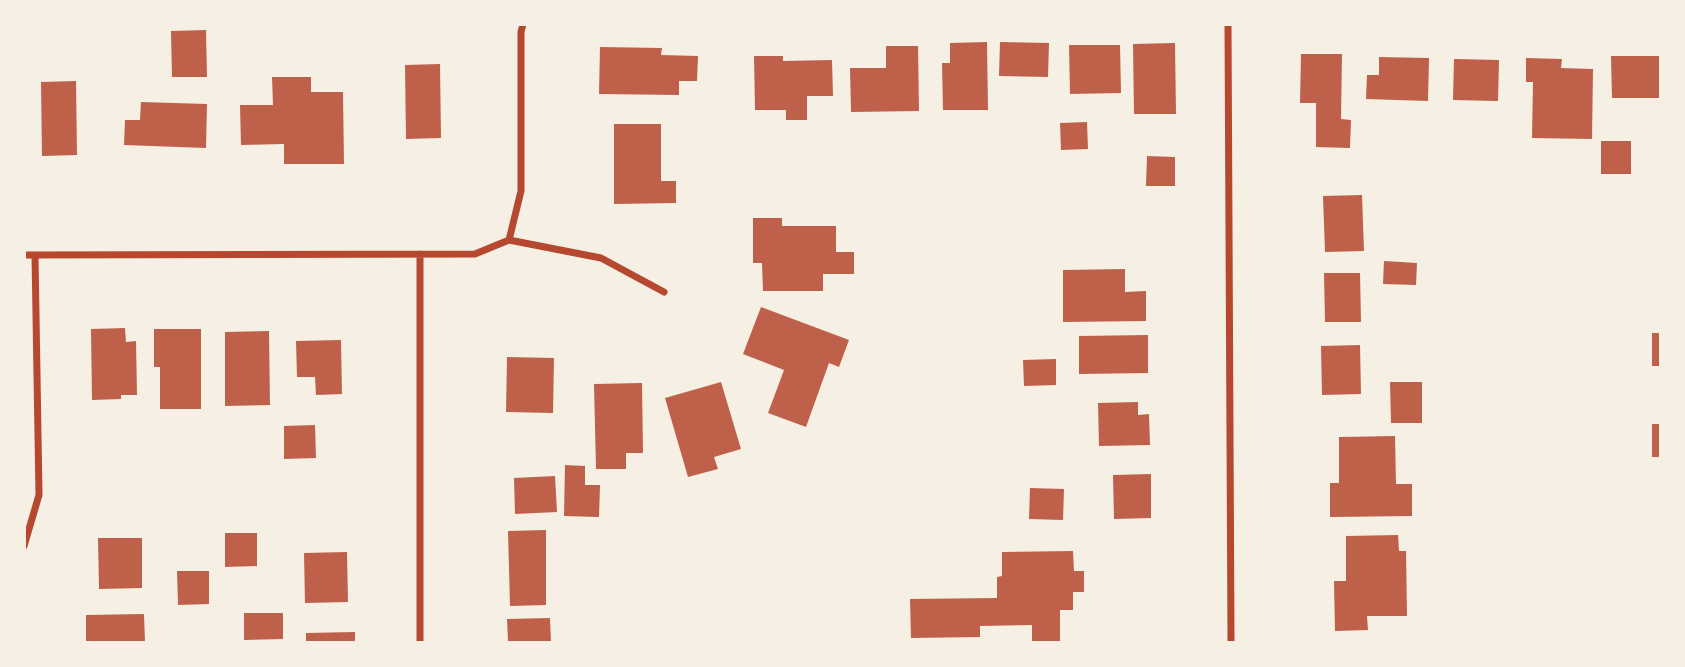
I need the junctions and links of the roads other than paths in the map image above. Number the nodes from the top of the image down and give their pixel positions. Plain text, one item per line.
1 (523, 24) edge
2 (1228, 24) edge
3 (509, 240) junction
4 (420, 254) junction
5 (24, 255) edge
6 (34, 255) junction
7 (664, 292) dead end
8 (24, 546) edge
9 (420, 642) edge
10 (1231, 642) edge

1 - 3 street
2 - 10 street
3 - 4 street
3 - 7 street
4 - 6 street
4 - 9 street
5 - 6 street
6 - 8 street

